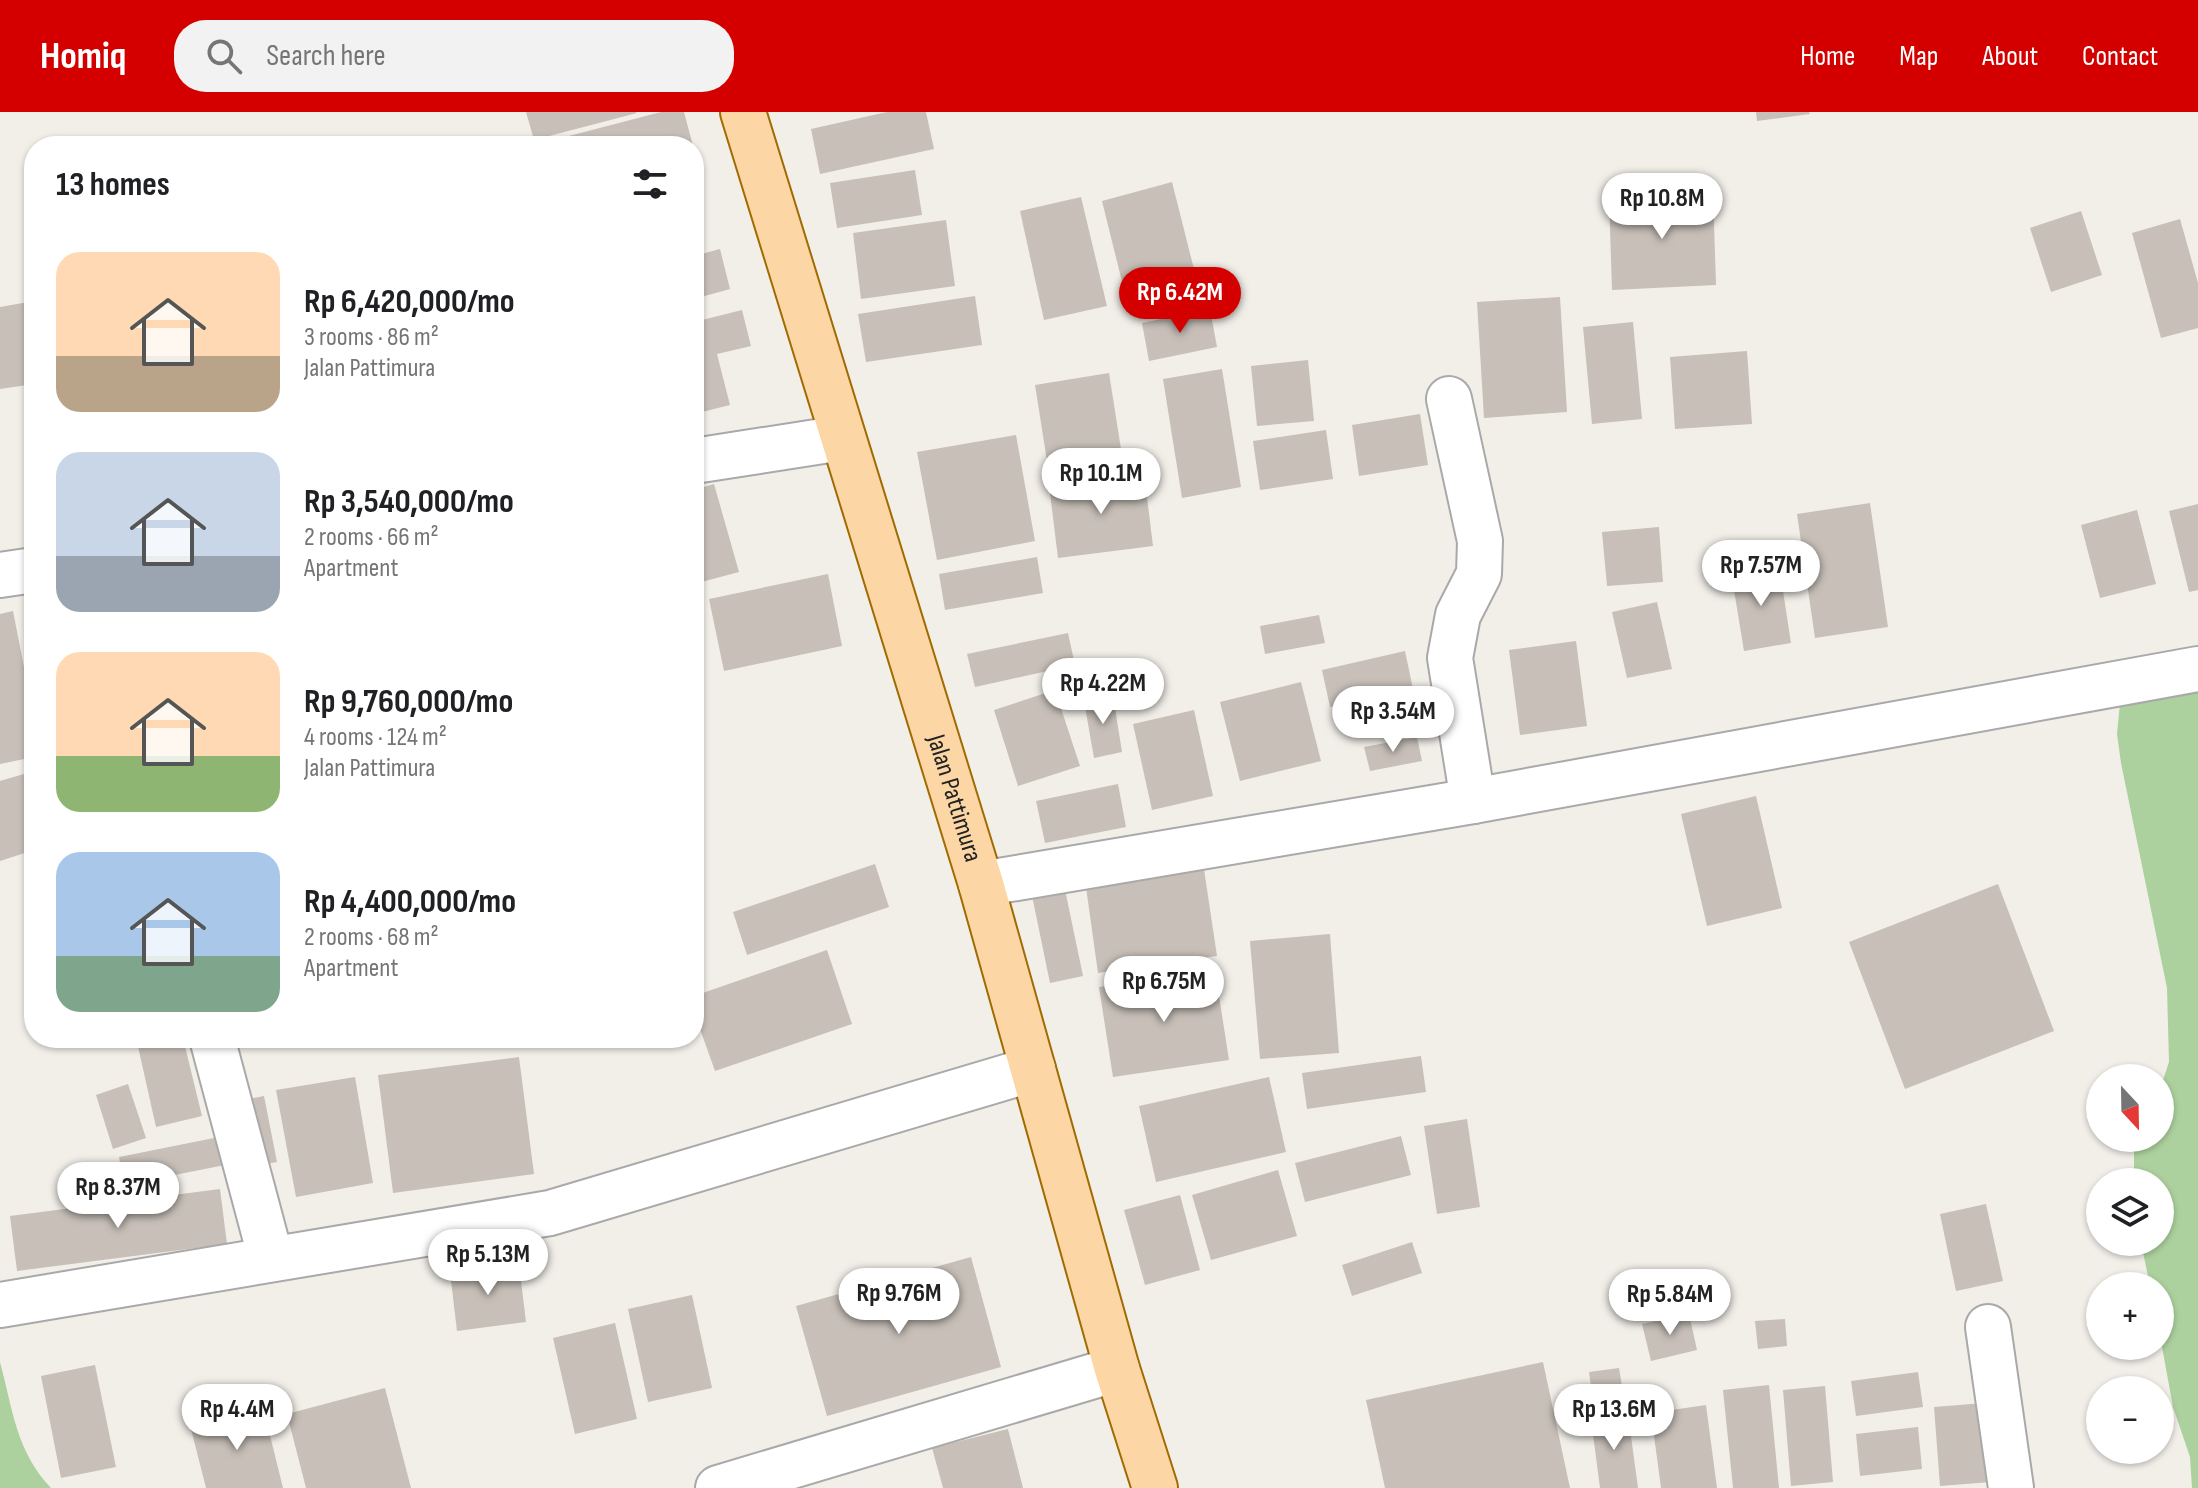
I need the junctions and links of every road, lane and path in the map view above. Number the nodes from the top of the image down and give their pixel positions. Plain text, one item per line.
1 (743, 112) edge
2 (1449, 399) dead end
3 (842, 438) junction
4 (704, 459) edge
5 (24, 571) edge
6 (0, 575) edge
7 (2198, 669) edge
8 (1473, 801) junction
9 (981, 884) junction
10 (215, 1048) edge
11 (1033, 1069) junction
12 (271, 1259) junction
13 (0, 1305) edge
14 (1988, 1327) dead end
15 (1117, 1369) junction
16 (718, 1488) edge
17 (1155, 1488) edge
18 (2011, 1488) edge

1 - 3 main road, Jalan Pattimura
2 - 8 street
3 - 4 street
3 - 9 main road, Jalan Pattimura
5 - 6 street
7 - 8 street
8 - 9 street
9 - 11 main road, Jalan Pattimura
10 - 12 street
11 - 12 street
11 - 15 main road, Jalan Pattimura
12 - 13 street
14 - 18 street
15 - 16 street
15 - 17 main road, Jalan Pattimura

